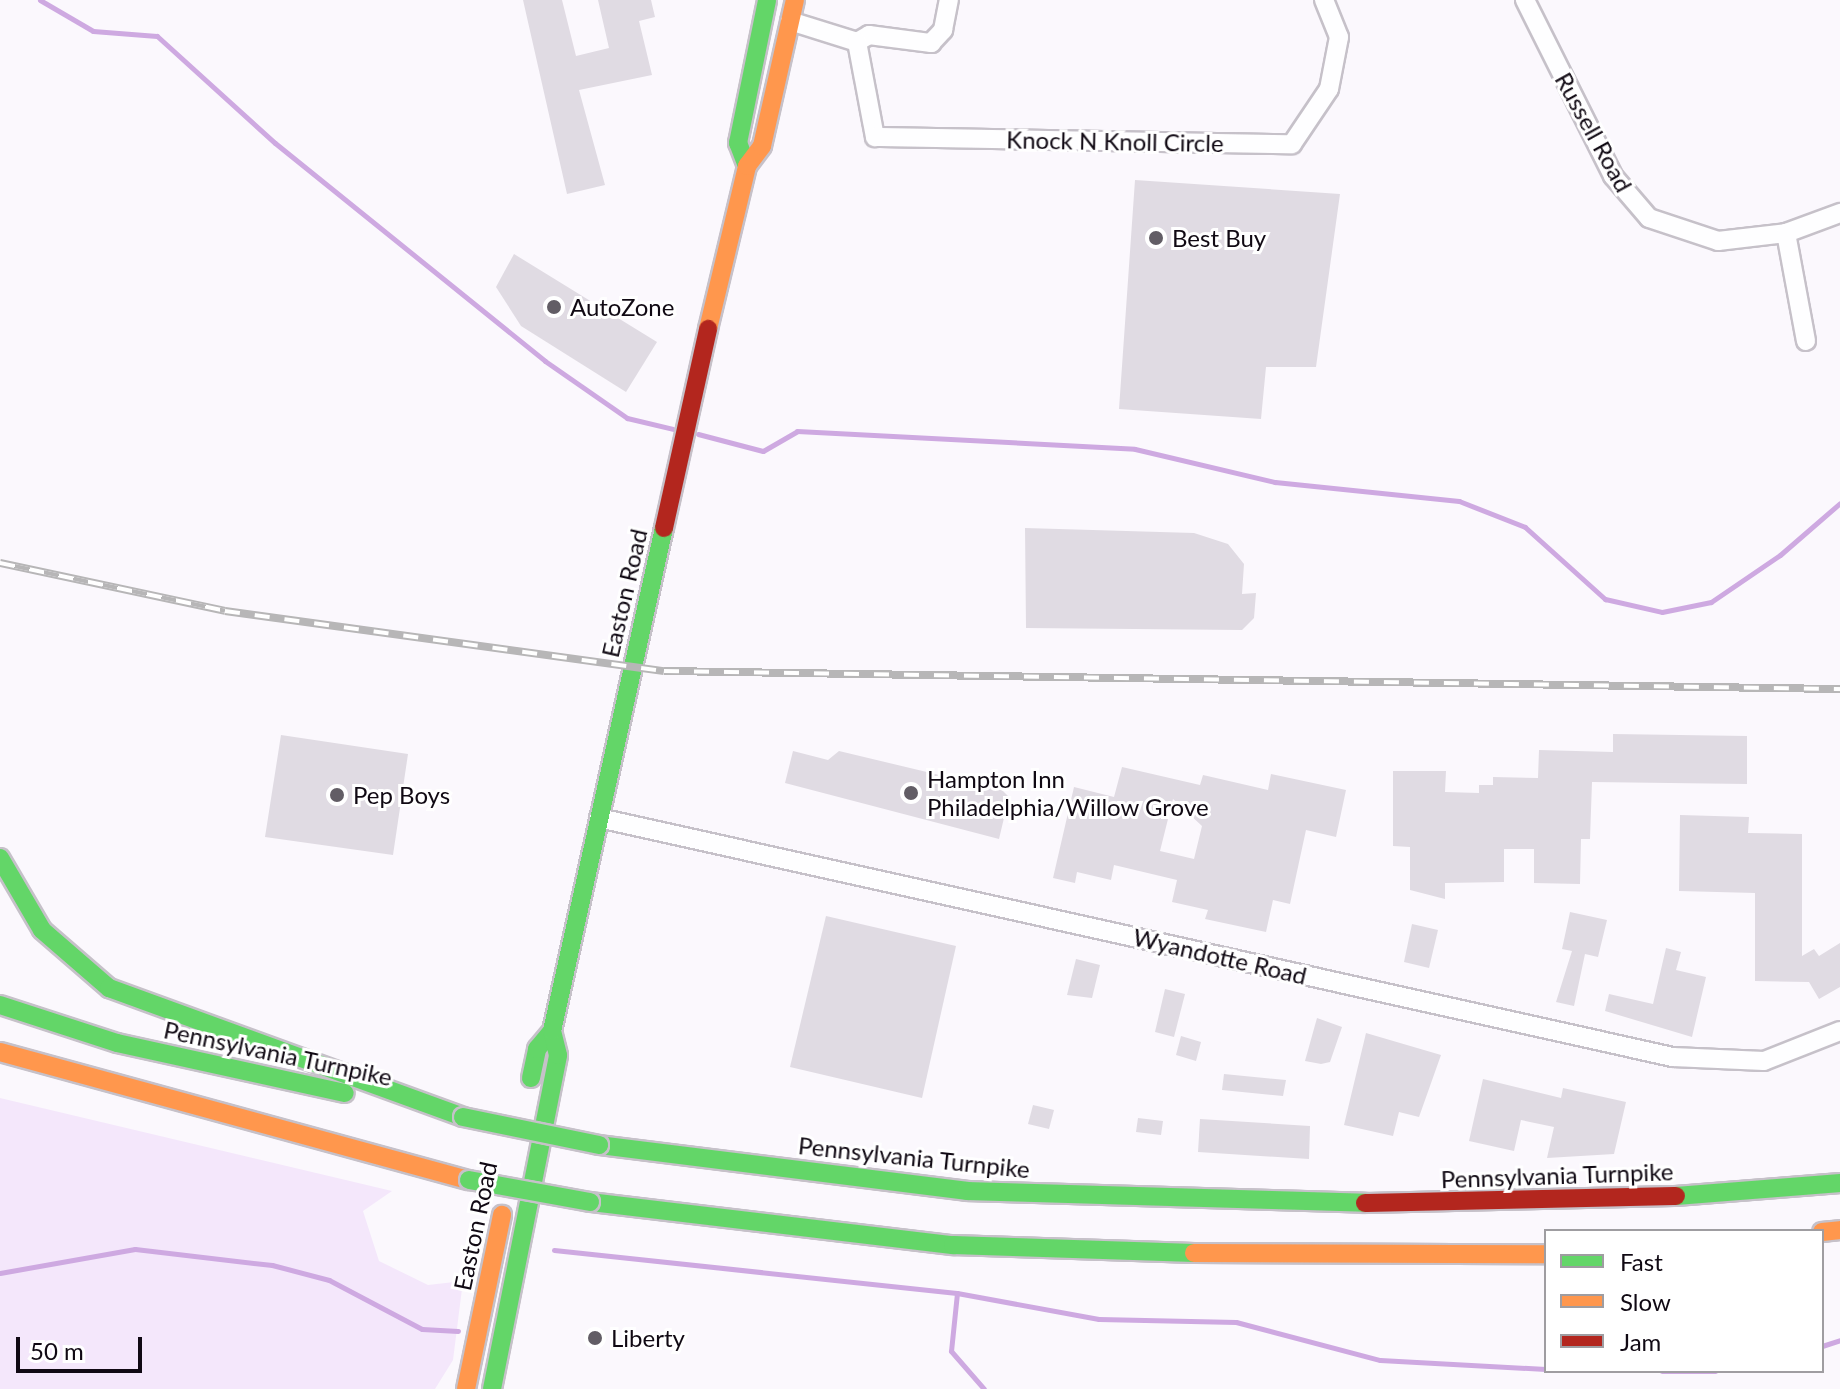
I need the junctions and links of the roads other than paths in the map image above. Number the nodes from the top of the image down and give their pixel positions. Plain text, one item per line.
1 (767, 0) edge
2 (795, 0) edge
3 (949, 0) edge
4 (1324, 0) edge
5 (1525, 0) edge
6 (790, 21) junction
7 (857, 42) junction
8 (747, 166) junction
9 (1840, 213) edge
10 (1786, 233) junction
11 (1806, 341) dead end
12 (599, 818) junction
13 (0, 858) edge
14 (0, 1005) edge
15 (552, 1031) junction
16 (1840, 1031) edge
17 (0, 1052) edge
18 (0, 1069) edge
19 (175, 1102) junction
20 (463, 1117) junction
21 (1840, 1183) edge
22 (1544, 1254) edge
23 (466, 1389) edge
24 (492, 1389) edge

1 - 8 main road, Easton Road
2 - 6 main road, Easton Road
3 - 7 street
4 - 7 street, Knock N Knoll Circle
5 - 10 street, Russell Road
6 - 7 street
6 - 8 main road, Easton Road
8 - 12 main road, Easton Road
9 - 10 street, Russell Road
10 - 11 street
12 - 15 main road, Easton Road
12 - 16 street, Wyandotte Road
13 - 20 main road
14 - 20 main road, Pennsylvania Turnpike
15 - 23 main road, Easton Road
15 - 24 main road, Easton Road
17 - 19 main road
18 - 19 main road
19 - 22 main road, bridge
20 - 21 main road, Pennsylvania Turnpike, bridge

